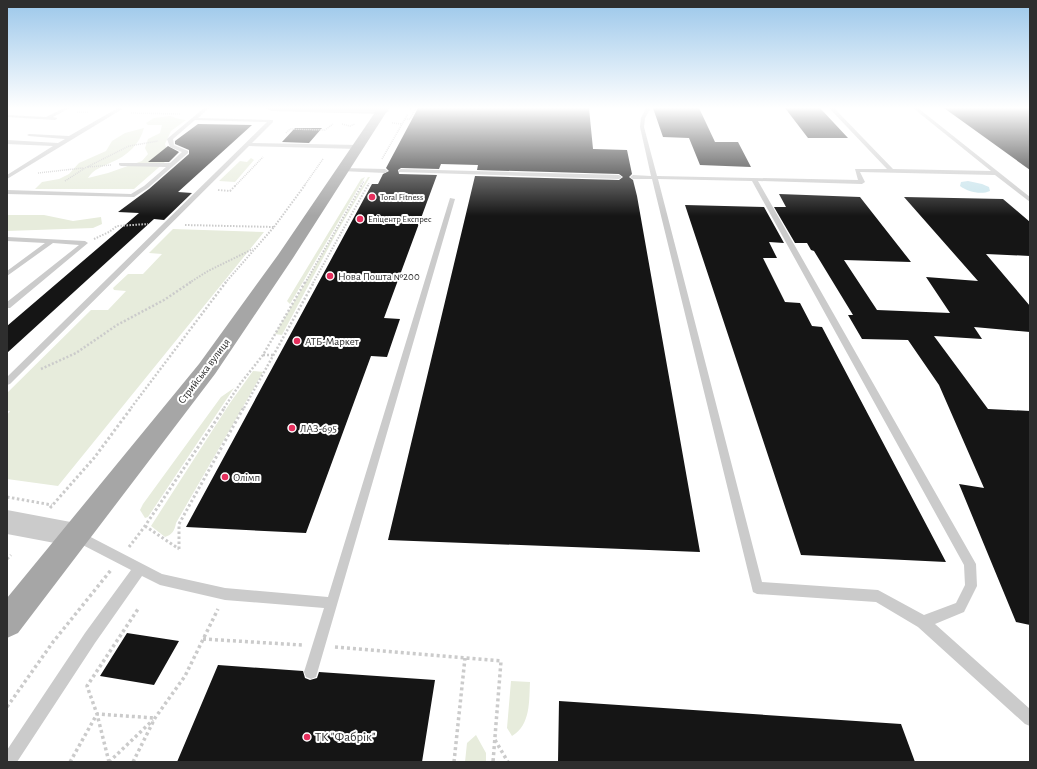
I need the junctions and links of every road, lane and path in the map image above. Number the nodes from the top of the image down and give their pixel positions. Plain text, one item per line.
1 (40, 144) edge
2 (141, 144) edge
3 (171, 144) edge
4 (248, 144) joint
5 (361, 144) edge
6 (390, 144) edge
7 (646, 144) edge
8 (866, 144) edge
9 (960, 144) edge
10 (59, 145) joint
11 (332, 146) junction
12 (359, 147) junction
13 (143, 158) dead end
14 (121, 164) joint
15 (134, 164) junction
16 (170, 165) junction
17 (85, 168) junction
18 (344, 170) junction
19 (373, 171) junction
20 (385, 171) dead end
21 (400, 171) dead end
22 (892, 171) junction
23 (997, 173) junction
24 (8, 177) edge
25 (619, 177) dead end
26 (633, 177) dead end
27 (655, 178) junction
28 (754, 180) junction
29 (7, 192) edge
30 (452, 199) dead end
31 (1030, 200) edge
32 (169, 224) junction
33 (274, 227) junction
34 (7, 239) edge
35 (52, 241) junction
36 (85, 243) junction
37 (253, 249) junction
38 (7, 274) edge
39 (7, 306) edge
40 (263, 355) junction
41 (273, 355) junction
42 (14, 376) junction
43 (7, 382) edge
44 (7, 497) edge
45 (7, 522) edge
46 (145, 526) junction
47 (76, 535) junction
48 (11, 555) dead end
49 (121, 558) junction
50 (7, 559) edge
51 (140, 568) junction
52 (225, 594) junction
53 (332, 603) junction
54 (138, 609) dead end
55 (7, 622) edge
56 (923, 622) junction
57 (202, 639) junction
58 (319, 646) junction
59 (465, 658) junction
60 (311, 672) dead end
61 (7, 707) edge
62 (97, 714) junction
63 (154, 718) junction
64 (1030, 719) edge
65 (495, 739) junction
66 (8, 762) edge
67 (70, 762) edge
68 (109, 762) edge
69 (133, 762) edge
70 (454, 762) edge
71 (493, 762) edge
72 (508, 762) edge

1 - 10 lane
2 - 17 path
3 - 16 lane
4 - 11 lane
4 - 32 lane
5 - 12 main road, Стрийська вулиця
6 - 19 path
7 - 27 lane
8 - 22 lane
9 - 23 lane
10 - 24 lane
11 - 12 lane
11 - 33 path
12 - 18 main road, Стрийська вулиця
13 - 15 lane
14 - 15 lane
14 - 17 path
15 - 16 lane
16 - 29 lane
17 - 24 path
18 - 19 lane
18 - 47 main road, Стрийська вулиця
19 - 20 lane
19 - 40 path
19 - 41 path
21 - 25 lane
22 - 23 lane
22 - 28 lane
23 - 31 lane
26 - 27 lane
27 - 28 lane
27 - 56 lane
28 - 56 lane
30 - 53 lane
32 - 33 path
32 - 36 path
32 - 42 lane
33 - 37 path
34 - 35 lane
35 - 36 lane
35 - 38 lane
36 - 39 lane
37 - 42 path
37 - 44 path
40 - 41 path
40 - 46 path
41 - 46 path
42 - 43 lane
45 - 47 street
46 - 49 path
47 - 49 lane
47 - 55 main road, Стрийська вулиця
48 - 50 path
49 - 51 lane
49 - 61 path
51 - 52 lane
51 - 66 lane
52 - 53 lane
52 - 57 path
53 - 58 lane
54 - 62 path
56 - 64 lane
57 - 58 path
57 - 63 path
58 - 59 path
58 - 60 lane
59 - 65 path
59 - 70 path
62 - 63 path
62 - 67 path
62 - 68 path
63 - 68 path
63 - 69 path
65 - 71 path
65 - 72 path

